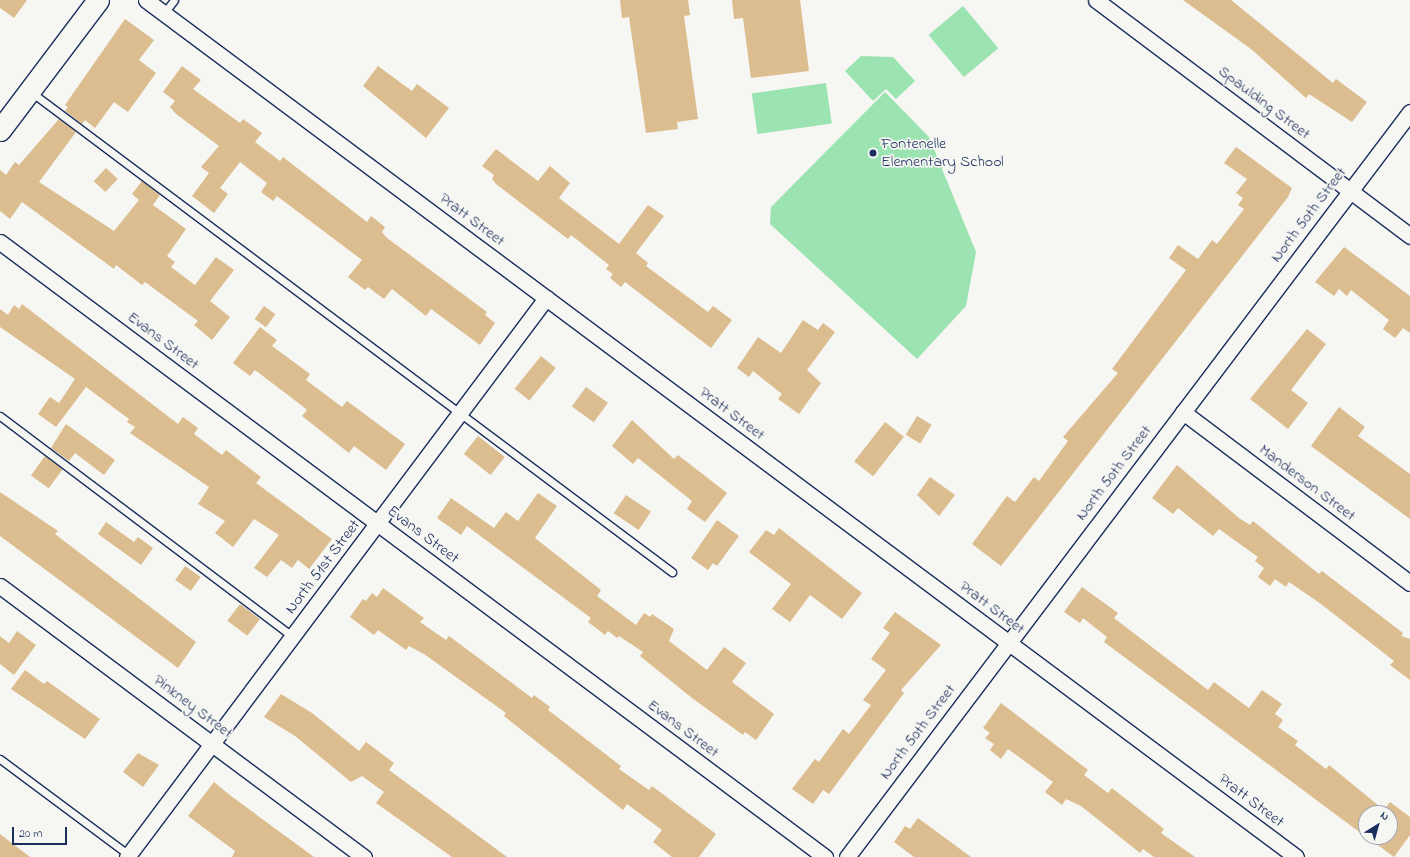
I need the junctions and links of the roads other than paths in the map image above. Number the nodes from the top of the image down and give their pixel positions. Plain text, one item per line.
1 (98, 0) edge
2 (146, 0) edge
3 (174, 0) edge
4 (1096, 0) edge
5 (164, 13) junction
6 (30, 91) junction
7 (1410, 112) edge
8 (0, 130) edge
9 (1350, 191) junction
10 (1410, 236) edge
11 (0, 242) edge
12 (546, 298) junction
13 (1183, 412) junction
14 (460, 414) junction
15 (0, 416) edge
16 (378, 524) junction
17 (672, 572) dead end
18 (1410, 583) edge
19 (0, 586) edge
20 (293, 636) junction
21 (1008, 642) junction
22 (212, 744) junction
23 (0, 758) edge
24 (129, 856) edge
25 (364, 857) edge
26 (825, 857) edge
27 (847, 857) edge
28 (1296, 857) edge

1 - 6 main road
2 - 5 street, Pratt Street
3 - 5 lane
4 - 9 street, Spaulding Street
5 - 12 street, Pratt Street
6 - 8 main road
6 - 14 lane
7 - 9 street, North 50th Street
9 - 10 street, Spaulding Street
9 - 13 street, North 50th Street
11 - 16 street, Evans Street
12 - 14 street, North 51st Street
12 - 21 street, Pratt Street
13 - 18 street, Manderson Street
13 - 21 street, North 50th Street
14 - 16 street, North 51st Street
14 - 17 lane
15 - 20 lane
16 - 20 street, North 51st Street
16 - 26 street, Evans Street
19 - 22 street, Pinkney Street
20 - 22 street, North 51st Street
21 - 27 street, North 50th Street
21 - 28 street, Pratt Street
22 - 24 street, North 51st Street
22 - 25 street, Pinkney Street
23 - 24 lane

